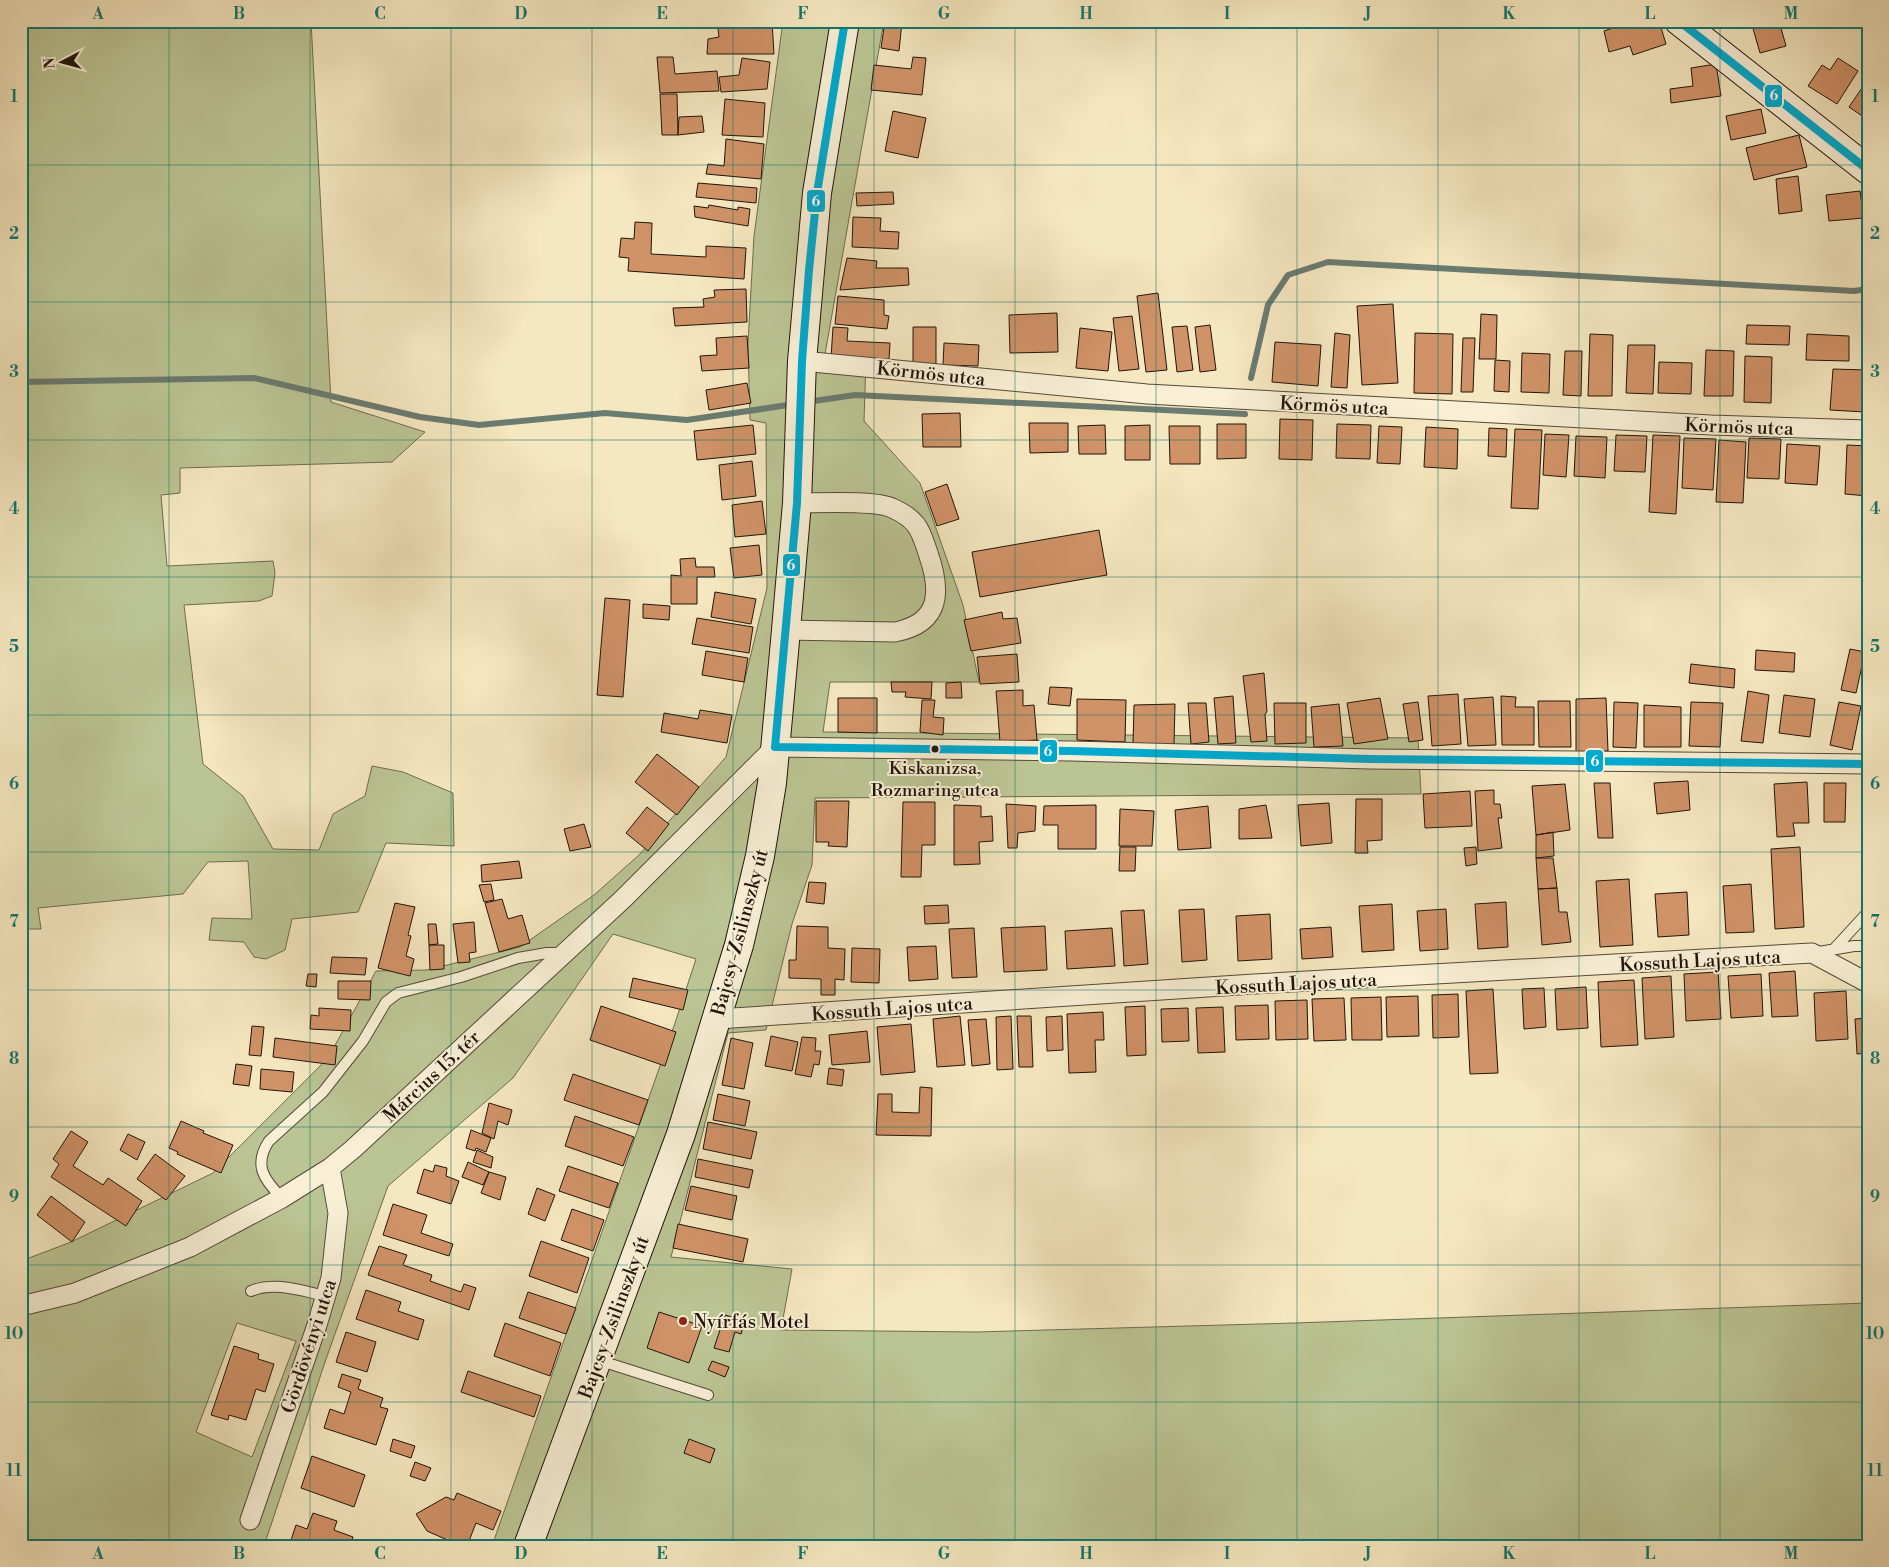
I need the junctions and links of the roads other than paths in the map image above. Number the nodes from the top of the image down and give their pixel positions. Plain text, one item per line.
1 (845, 21) edge
2 (1679, 21) edge
3 (1865, 164) edge
4 (802, 360) junction
5 (1868, 430) edge
6 (797, 503) junction
7 (786, 630) junction
8 (775, 747) junction
9 (1868, 764) edge
10 (1868, 912) edge
11 (1868, 946) edge
12 (1834, 949) junction
13 (564, 952) junction
14 (1812, 953) junction
15 (1866, 980) edge
16 (716, 1019) junction
17 (330, 1168) junction
18 (282, 1198) junction
19 (250, 1291) dead end
20 (326, 1296) junction
21 (21, 1306) edge
22 (597, 1359) junction
23 (708, 1395) dead end
24 (250, 1520) dead end
25 (528, 1546) edge

1 - 4 main road, Bajcsy-Zsilinszky út
2 - 3 main road
4 - 5 street, Körmös utca
4 - 6 main road, Bajcsy-Zsilinszky út
6 - 7 main road, Bajcsy-Zsilinszky út
6 - 7 street
7 - 8 main road, Bajcsy-Zsilinszky út
8 - 9 street
8 - 13 street, Március 15. tér
8 - 16 main road, Bajcsy-Zsilinszky út
10 - 12 lane
11 - 12 lane
12 - 14 lane
13 - 17 street, Március 15. tér
13 - 18 lane
14 - 15 street
14 - 16 street, Kossuth Lajos utca
16 - 22 main road, Bajcsy-Zsilinszky út
17 - 18 street, Március 15. tér
17 - 20 street, Gördövényi utca
18 - 21 street, Március 15. tér
19 - 20 lane
20 - 24 street, Gördövényi utca
22 - 23 lane
22 - 25 main road, Bajcsy-Zsilinszky út

